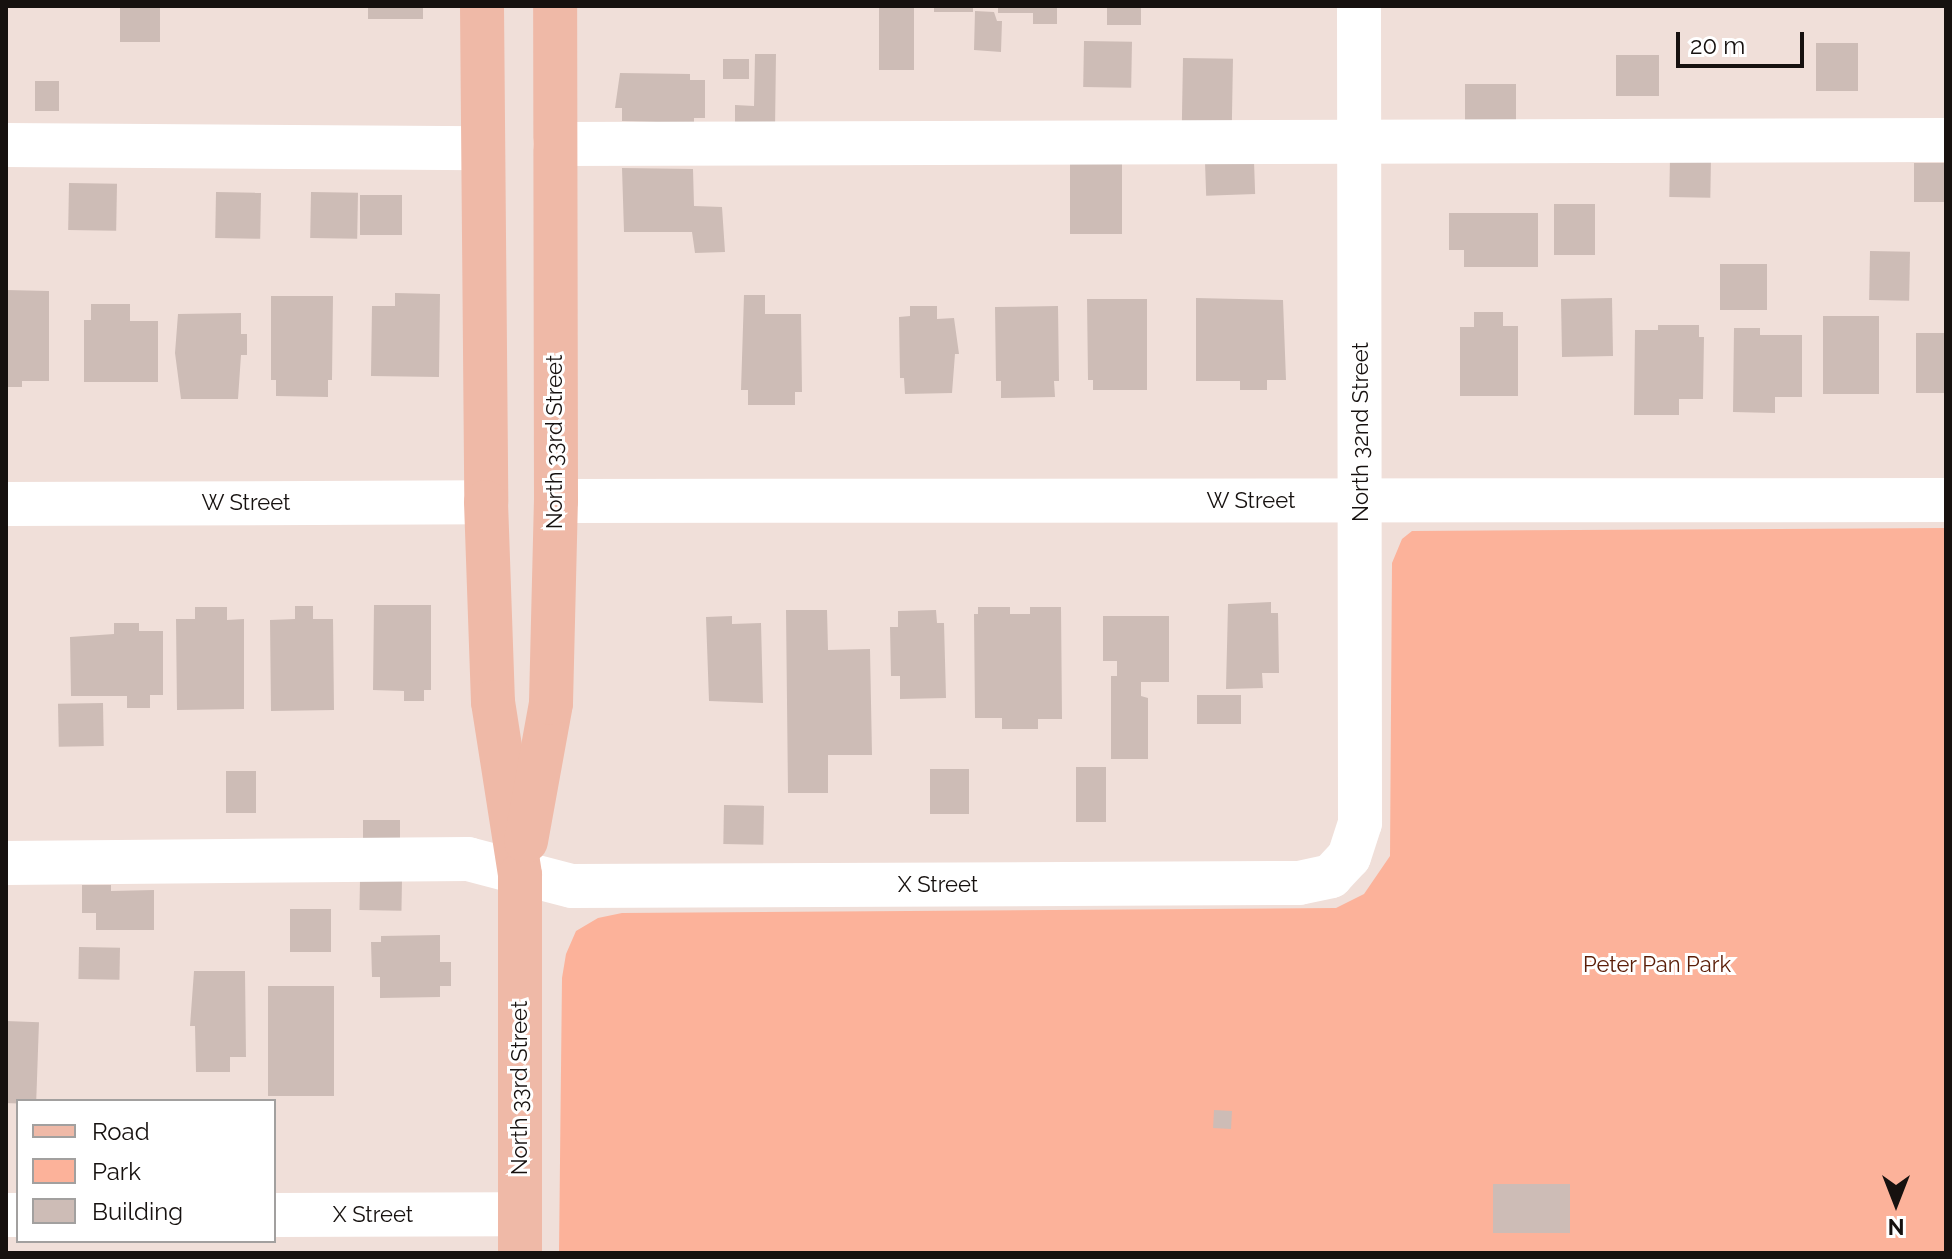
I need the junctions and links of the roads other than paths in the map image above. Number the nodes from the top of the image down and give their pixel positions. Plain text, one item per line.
1 (482, 6) edge
2 (555, 6) edge
3 (1359, 6) edge
4 (1361, 140) junction
5 (1946, 140) edge
6 (555, 144) junction
7 (6, 145) edge
8 (483, 148) junction
9 (1946, 500) edge
10 (556, 501) junction
11 (1361, 501) junction
12 (486, 502) junction
13 (6, 504) edge
14 (1349, 857) joint
15 (6, 863) edge
16 (520, 875) junction
17 (276, 1215) edge
18 (520, 1234) edge

1 - 8 main road, North 33rd Street
2 - 6 main road, North 33rd Street
3 - 4 street, North 32nd Street
4 - 5 street
4 - 6 street
4 - 11 street, North 32nd Street
6 - 10 main road, North 33rd Street
7 - 8 street
8 - 12 main road, North 33rd Street
9 - 11 street, W Street
10 - 11 street, W Street
10 - 16 main road, North 33rd Street
11 - 14 street, North 32nd Street
12 - 13 street, W Street
12 - 16 main road, North 33rd Street
14 - 16 street, X Street
15 - 16 street, X Street
16 - 18 main road, North 33rd Street
17 - 18 street, X Street

